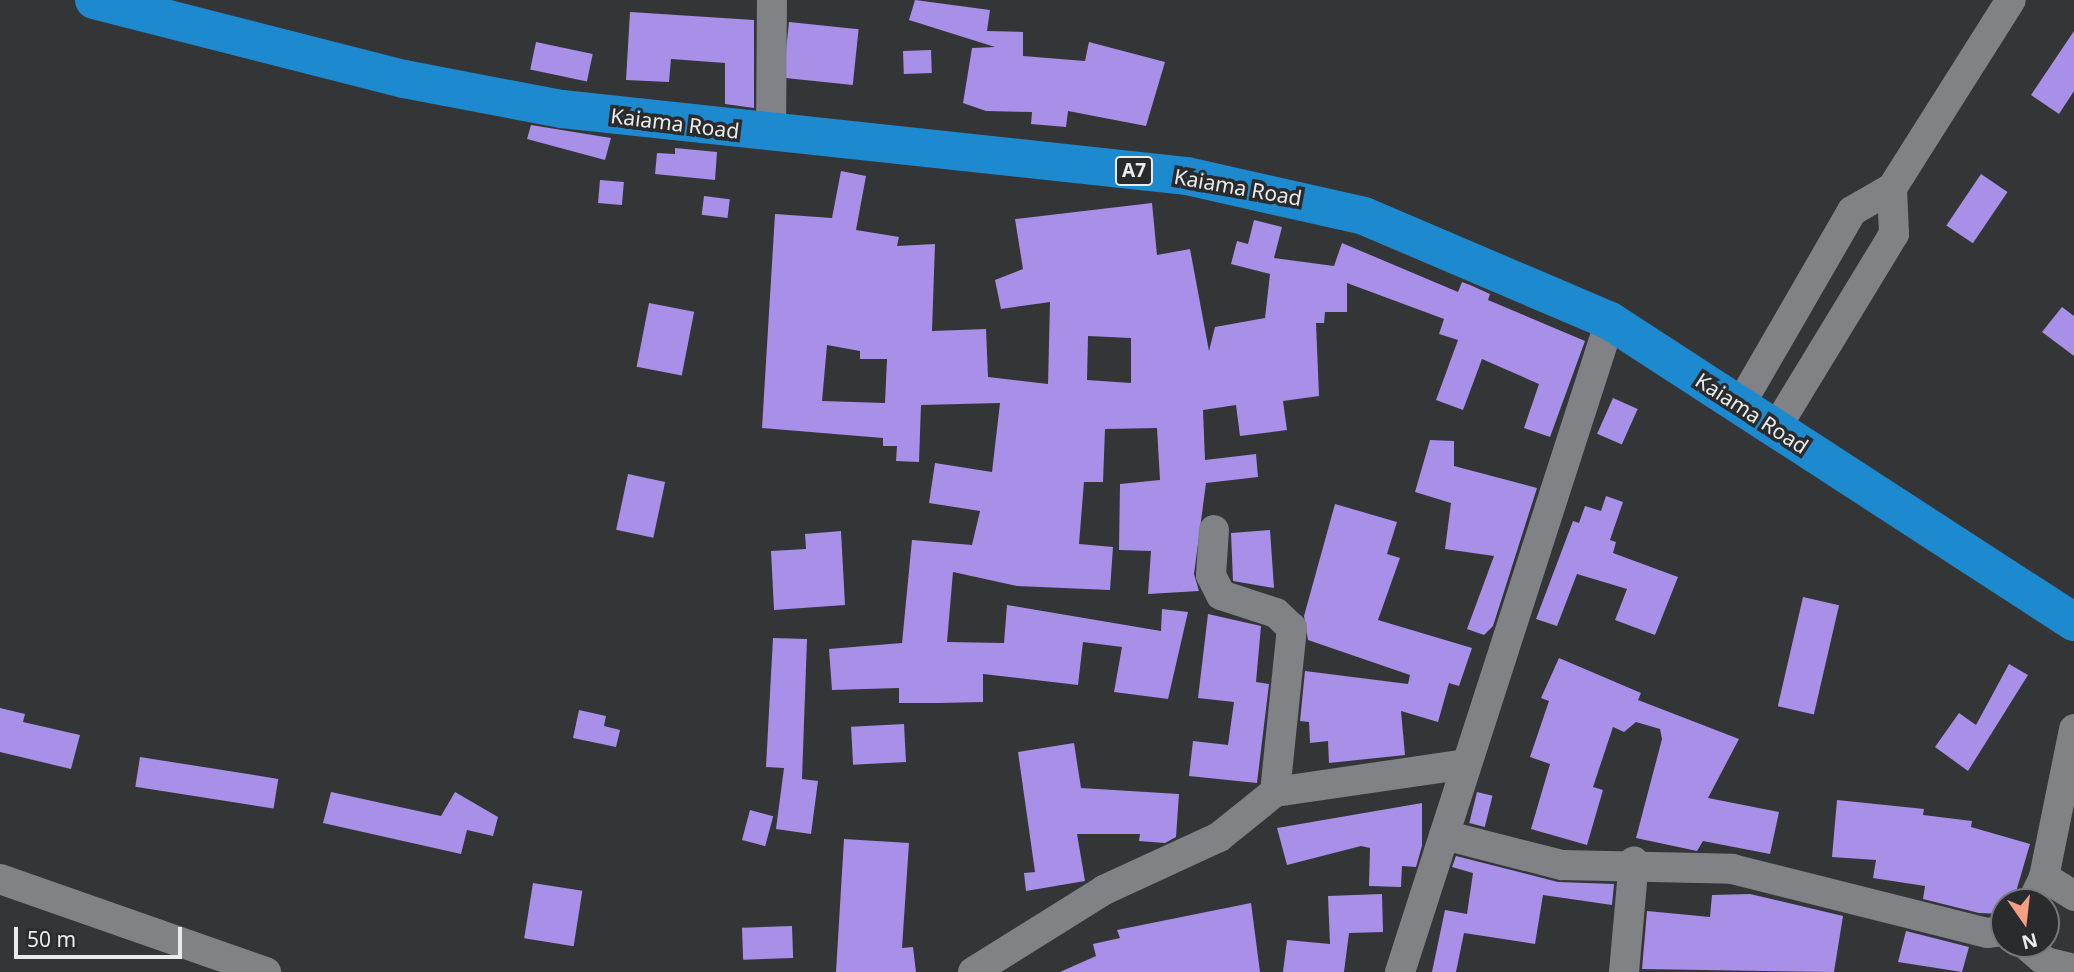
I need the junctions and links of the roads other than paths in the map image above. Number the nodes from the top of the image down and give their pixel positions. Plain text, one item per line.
1 (94, 0) edge
2 (772, 0) edge
3 (2011, 0) edge
4 (771, 135) junction
5 (1892, 188) junction
6 (1609, 321) junction
7 (1740, 405) junction
8 (1776, 428) junction
9 (1214, 530) dead end
10 (2074, 622) edge
11 (2074, 729) edge
12 (1466, 764) junction
13 (1275, 792) junction
14 (1444, 835) junction
15 (1634, 862) junction
16 (0, 879) edge
17 (2038, 888) edge
18 (1990, 933) edge
19 (2041, 958) edge
20 (2074, 969) edge
21 (266, 972) edge
22 (973, 972) edge
23 (1400, 972) edge
24 (1624, 972) edge

1 - 4 highway, Kaiama Road / A7
2 - 4 street
3 - 5 street
4 - 6 highway, Kaiama Road / A7
5 - 7 street
5 - 8 street
6 - 7 highway, Kaiama Road / A7
6 - 12 street
7 - 8 highway, Kaiama Road / A7
8 - 10 highway, Kaiama Road / A7
9 - 13 street
11 - 17 street
12 - 13 street
12 - 14 street
13 - 22 street
14 - 15 street
14 - 23 street
15 - 18 street
15 - 24 street
16 - 21 street
19 - 20 street

